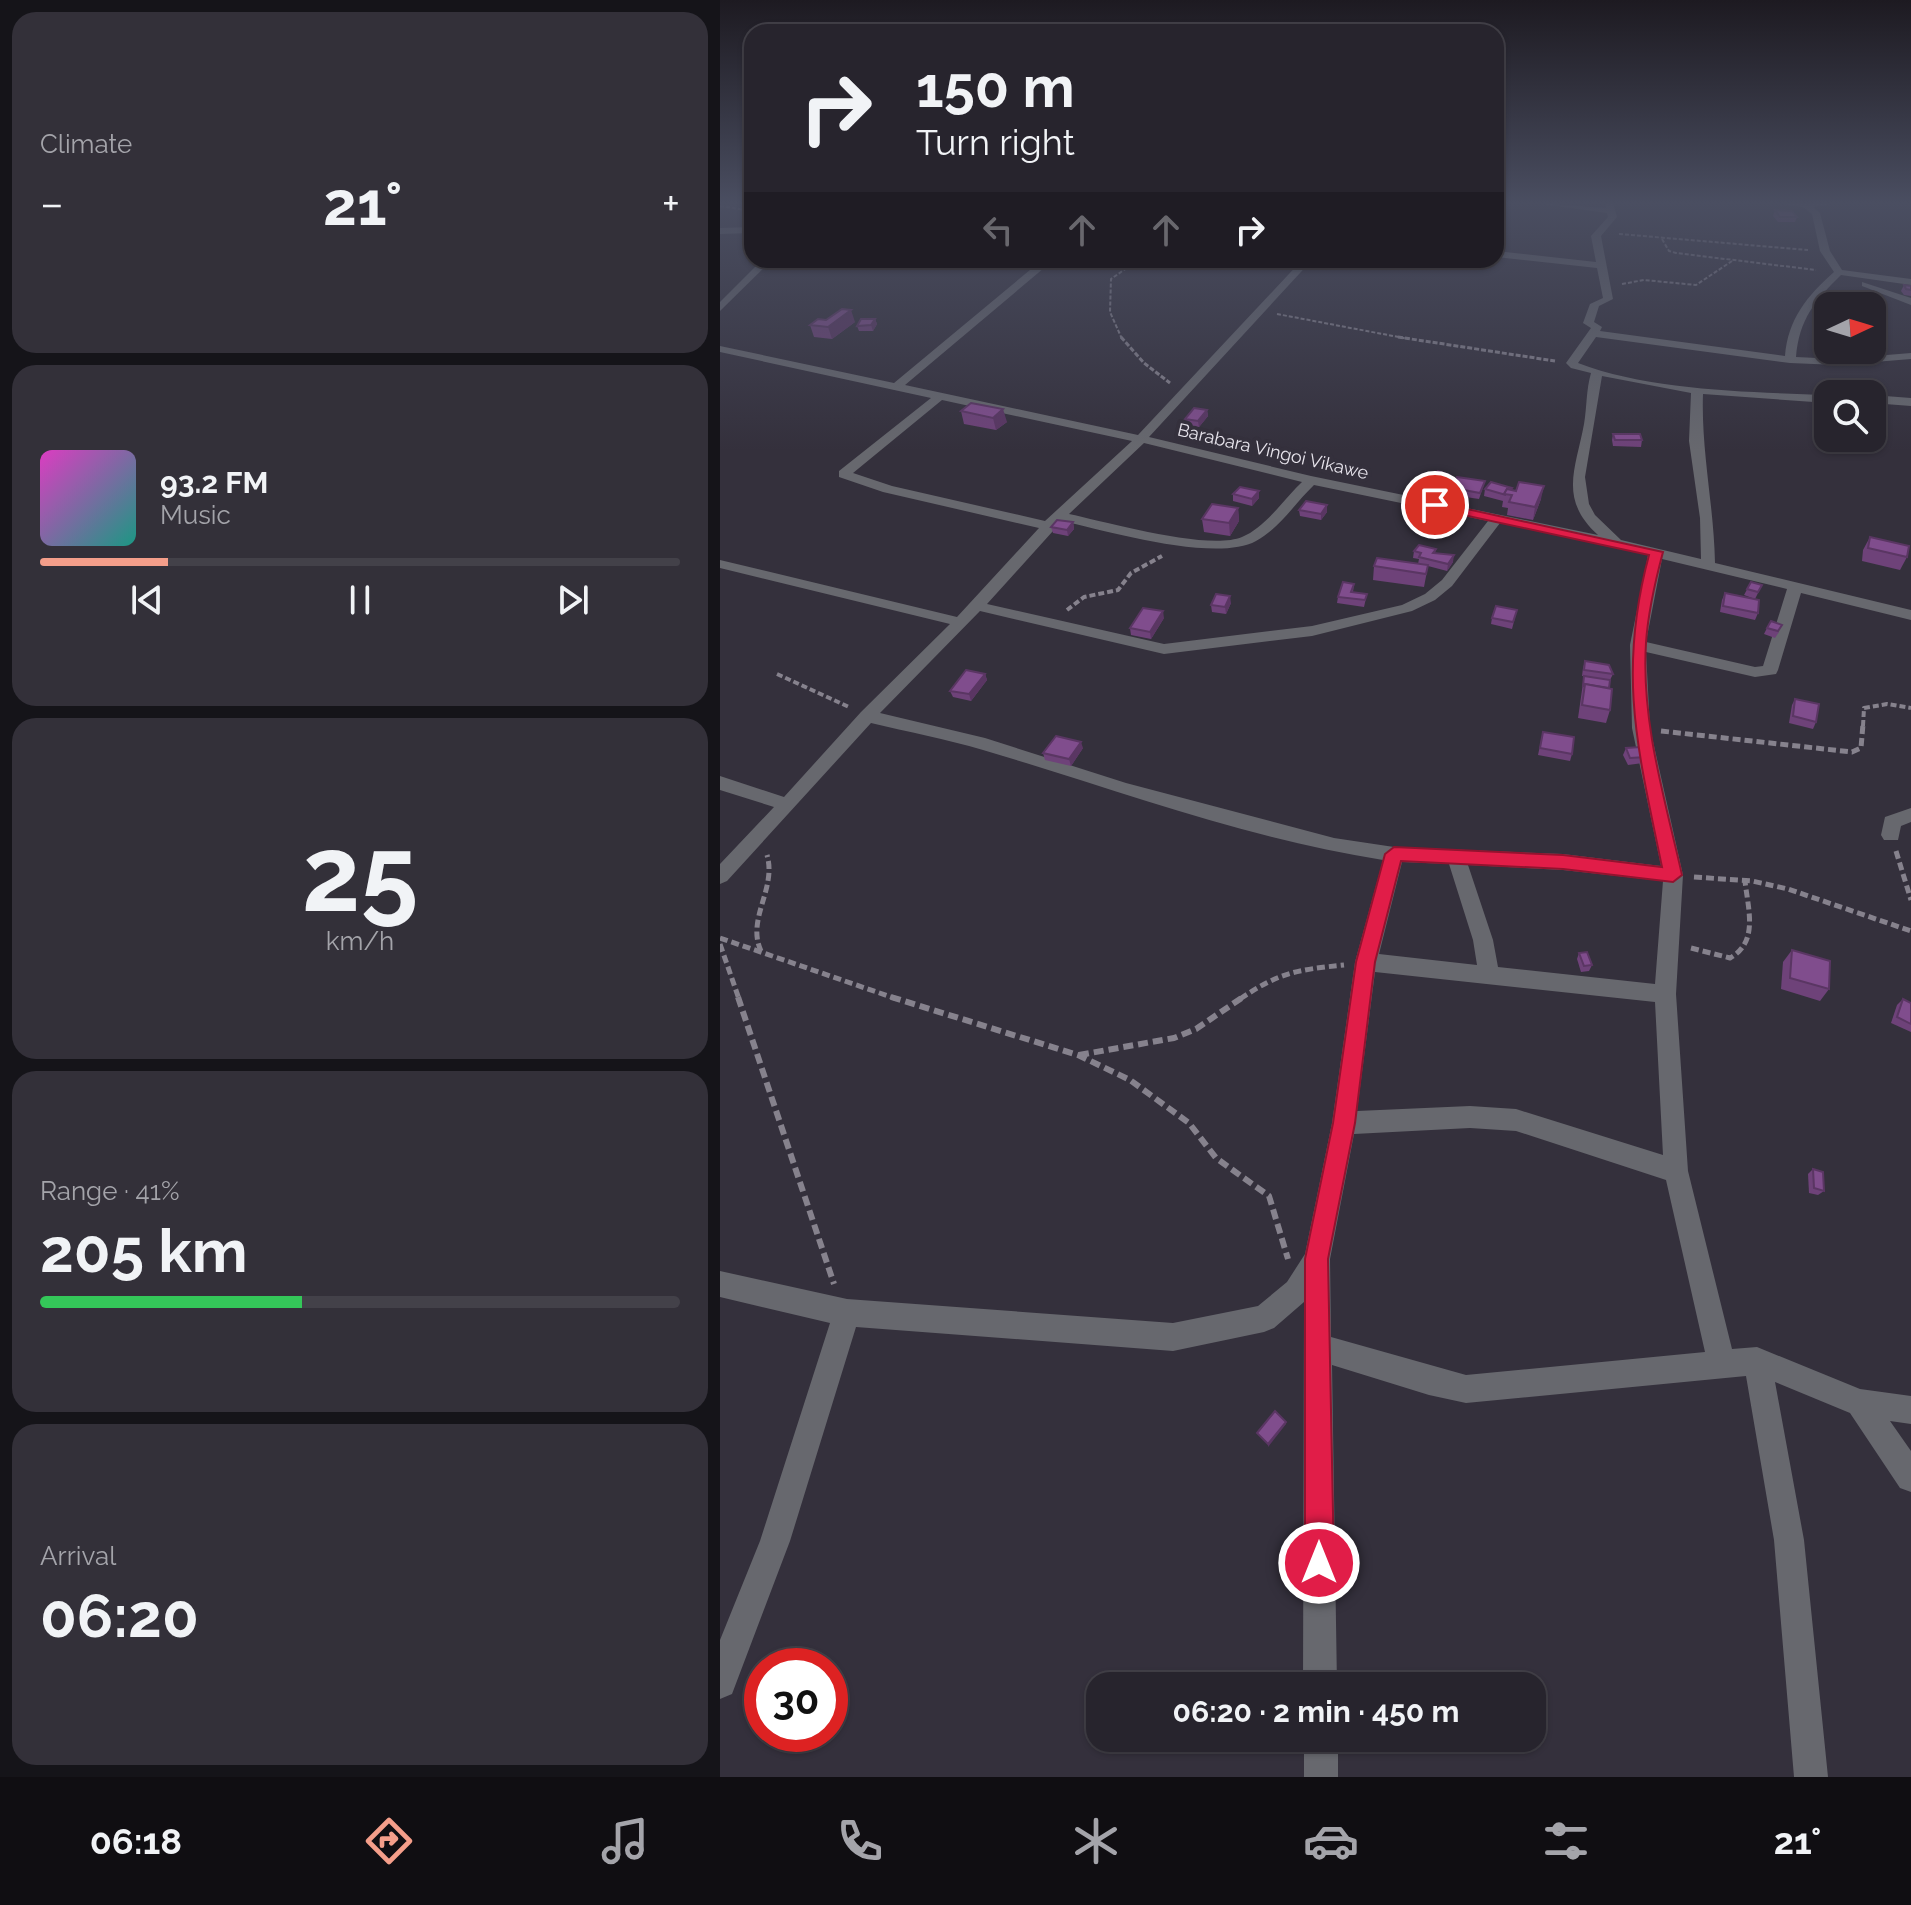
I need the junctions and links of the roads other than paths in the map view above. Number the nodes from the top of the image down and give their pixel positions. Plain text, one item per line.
1 (742, 286) edge
2 (1018, 286) edge
3 (1281, 286) edge
4 (1607, 286) edge
5 (1822, 286) edge
6 (1875, 286) edge
7 (1911, 302) edge
8 (720, 308) edge
9 (1592, 333) junction
10 (720, 349) edge
11 (1911, 356) edge
12 (1790, 360) junction
13 (1597, 373) junction
14 (897, 386) junction
15 (1697, 391) junction
16 (941, 395) junction
17 (1814, 399) edge
18 (1886, 400) edge
19 (1911, 402) edge
20 (1141, 439) junction
21 (1311, 480) junction
22 (1497, 518) junction
23 (1054, 521) junction
24 (1619, 544) junction
25 (1656, 552) junction
26 (720, 564) edge
27 (1708, 565) junction
28 (1795, 587) junction
29 (977, 606) junction
30 (1911, 615) edge
31 (959, 622) junction
32 (1638, 645) junction
33 (867, 716) junction
34 (720, 783) edge
35 (788, 805) junction
36 (1911, 815) edge
37 (1891, 835) road end
38 (1394, 854) junction
39 (1457, 860) junction
40 (1673, 875) junction
41 (720, 876) edge
42 (1366, 962) junction
43 (1489, 974) junction
44 (1665, 994) junction
45 (1344, 1123) junction
46 (1676, 1171) junction
47 (1317, 1259) junction
48 (720, 1284) edge
49 (847, 1313) junction
50 (1318, 1348) junction
51 (1757, 1361) junction
52 (1722, 1366) junction
53 (1860, 1403) junction
54 (1911, 1410) edge
55 (1911, 1477) edge
56 (1320, 1672) edge
57 (720, 1682) edge
58 (1321, 1752) edge
59 (1321, 1777) edge
60 (1811, 1777) edge

1 - 8 street
2 - 14 street
3 - 20 street
4 - 9 street
5 - 12 street
6 - 7 street
9 - 12 street
9 - 13 street
10 - 14 street, Barabara Vingoi Vikawe
11 - 12 street
13 - 15 street
13 - 24 street
14 - 16 street, Barabara Vingoi Vikawe
15 - 17 street
15 - 27 street
16 - 20 street, Barabara Vingoi Vikawe
16 - 23 street
18 - 19 street
20 - 21 street, Barabara Vingoi Vikawe
20 - 23 street
21 - 22 street, Barabara Vingoi Vikawe
21 - 23 street
22 - 24 street, Barabara Vingoi Vikawe
22 - 29 street
23 - 29 street
24 - 25 street, Barabara Vingoi Vikawe
25 - 27 street, Barabara Vingoi Vikawe
25 - 32 street
26 - 31 street
27 - 28 street, Barabara Vingoi Vikawe
28 - 30 street, Barabara Vingoi Vikawe
28 - 32 street
29 - 31 street
31 - 33 street
32 - 40 street
33 - 35 street
33 - 38 street
34 - 35 street
35 - 41 street
36 - 37 street
38 - 39 street
38 - 42 street
39 - 40 street
39 - 43 street
40 - 44 street
42 - 43 street
42 - 45 street
43 - 44 street
44 - 46 street
45 - 46 street
45 - 47 street
46 - 52 street
47 - 49 street
47 - 50 street
48 - 49 street
49 - 57 street
50 - 52 street
50 - 56 street
51 - 52 street
51 - 53 street
51 - 60 street
53 - 54 street
53 - 55 street
58 - 59 street

